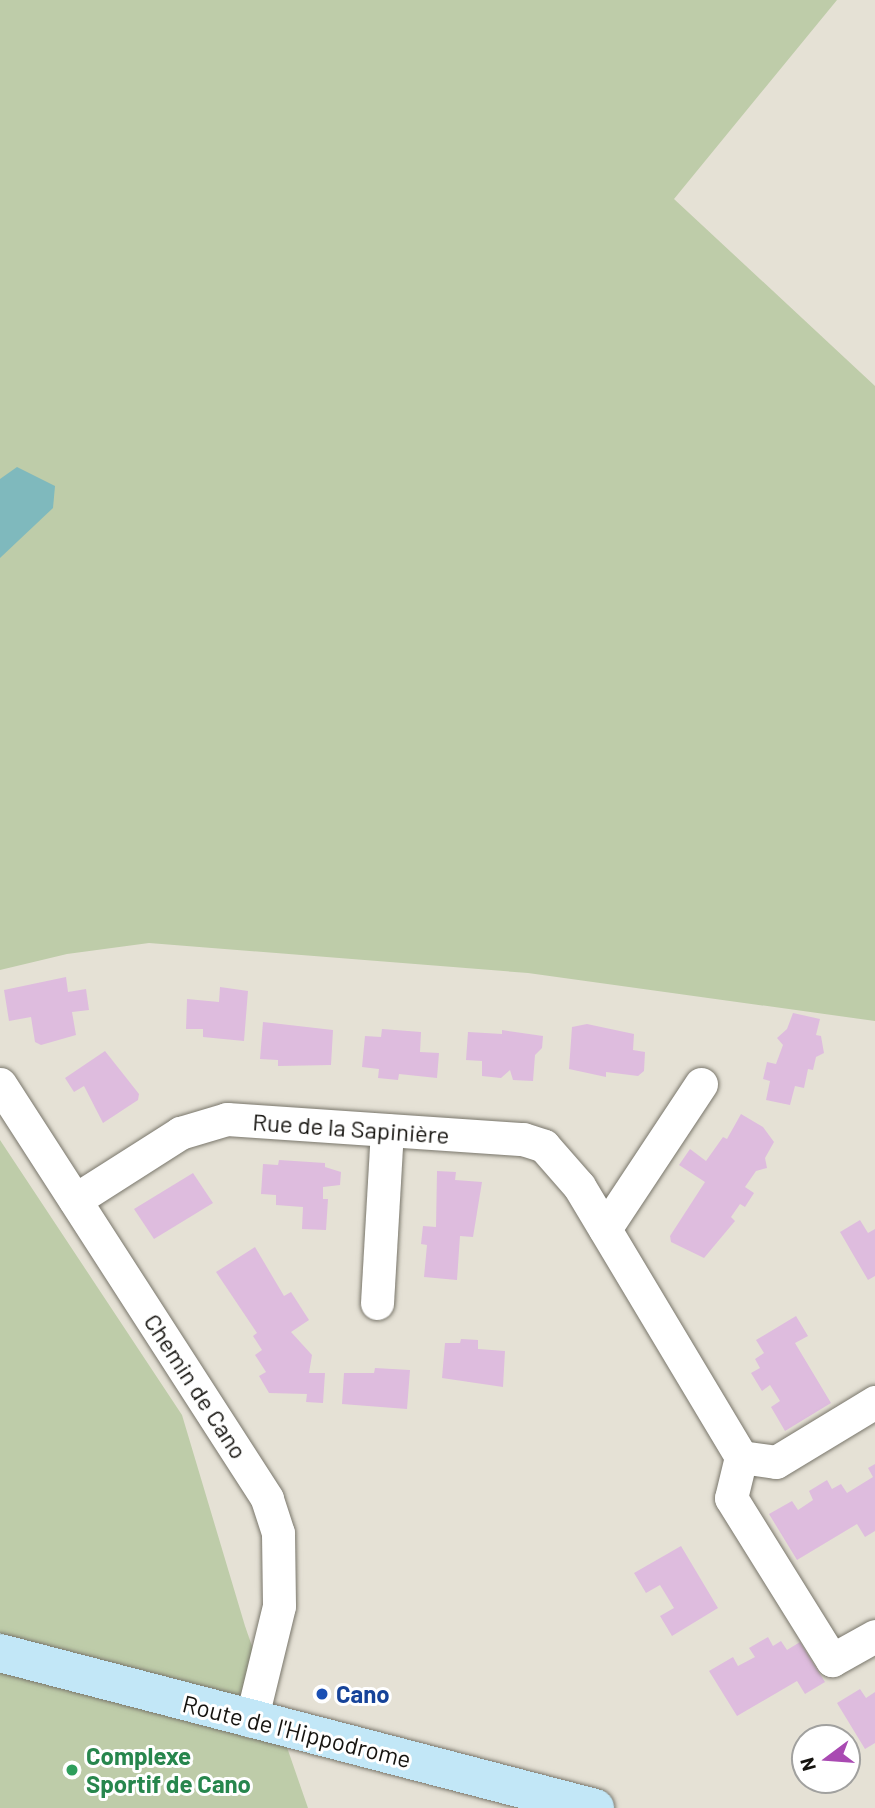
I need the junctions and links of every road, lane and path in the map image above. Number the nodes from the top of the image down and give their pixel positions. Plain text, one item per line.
1 (0, 1084) edge
2 (701, 1084) dead end
3 (387, 1130) junction
4 (75, 1200) junction
5 (605, 1229) junction
6 (377, 1303) dead end
7 (875, 1402) edge
8 (741, 1457) junction
9 (875, 1636) edge
10 (0, 1653) edge
11 (251, 1721) junction
12 (595, 1808) edge

1 - 4 street, Chemin de Cano
2 - 5 street
3 - 4 street, Rue de la Sapinière
3 - 5 street, Rue de la Sapinière
3 - 6 street
4 - 11 street, Chemin de Cano
5 - 8 street, Rue de la Sapinière
7 - 8 street
8 - 9 street
10 - 11 main road, Route de l'Hippodrome
11 - 12 main road, Route de l'Hippodrome

